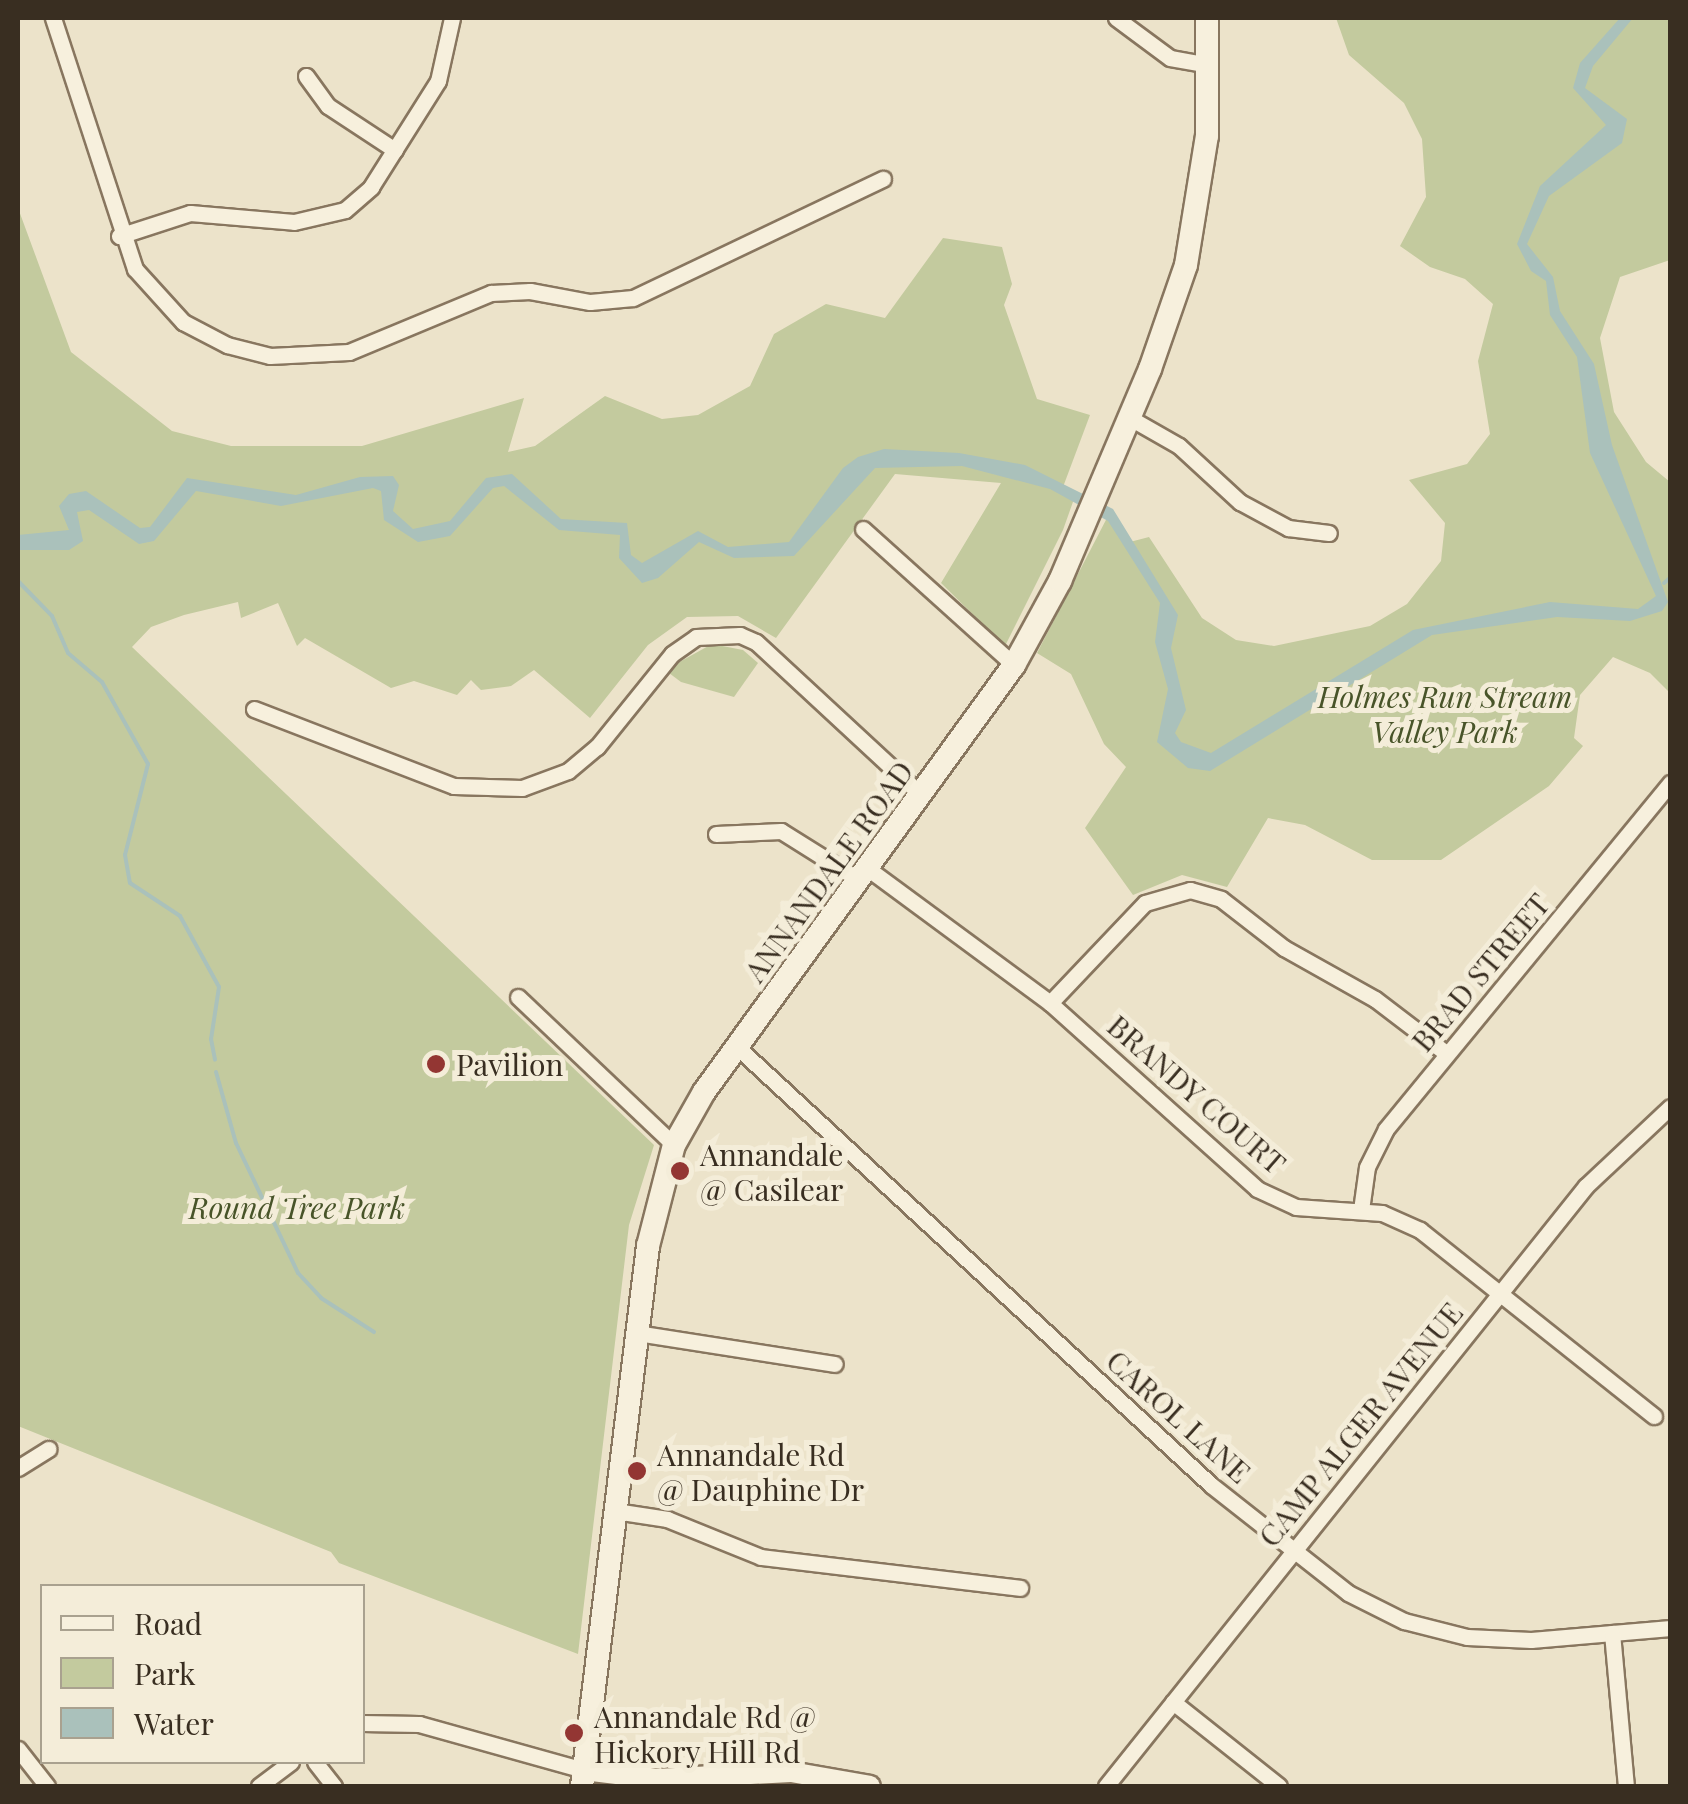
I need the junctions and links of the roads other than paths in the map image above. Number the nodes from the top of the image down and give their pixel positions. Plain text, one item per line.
1 (52, 18) edge
2 (452, 18) edge
3 (1116, 18) edge
4 (1207, 18) edge
5 (1208, 65) junction
6 (306, 76) dead end
7 (394, 150) junction
8 (884, 178) dead end
9 (119, 236) junction
10 (1130, 418) junction
11 (863, 529) dead end
12 (1329, 534) dead end
13 (1014, 665) junction
14 (254, 709) dead end
15 (1670, 783) edge
16 (921, 795) junction
17 (716, 834) dead end
18 (863, 874) junction
19 (518, 997) dead end
20 (1050, 1003) junction
21 (736, 1046) junction
22 (1446, 1053) junction
23 (1670, 1107) edge
24 (674, 1144) junction
25 (1361, 1210) junction
26 (1500, 1294) junction
27 (637, 1333) junction
28 (835, 1364) dead end
29 (1654, 1416) dead end
30 (49, 1448) dead end
31 (18, 1468) edge
32 (616, 1511) junction
33 (1293, 1552) junction
34 (1020, 1588) dead end
35 (1670, 1628) edge
36 (1612, 1633) junction
37 (1173, 1702) junction
38 (365, 1723) edge
39 (18, 1750) edge
40 (288, 1764) edge
41 (317, 1764) edge
42 (583, 1778) edge
43 (47, 1786) edge
44 (259, 1786) edge
45 (334, 1786) edge
46 (870, 1786) edge
47 (1106, 1786) edge
48 (1280, 1786) edge
49 (1626, 1786) edge

1 - 9 street
2 - 7 street
3 - 5 street
4 - 5 main road, ANNANDALE ROAD
5 - 10 main road, ANNANDALE ROAD
6 - 7 street
7 - 9 street
8 - 9 street
10 - 12 street
10 - 13 main road, ANNANDALE ROAD
11 - 13 street
13 - 16 main road, ANNANDALE ROAD
14 - 16 street
15 - 22 street, BRAD STREET
16 - 18 main road, ANNANDALE ROAD
17 - 18 street, BRANDY COURT
18 - 20 street, BRANDY COURT
18 - 21 main road, ANNANDALE ROAD
19 - 24 street
20 - 22 street
20 - 25 street, BRANDY COURT
21 - 24 main road, ANNANDALE ROAD
21 - 33 street, CAROL LANE
22 - 25 street, BRAD STREET
23 - 26 street, CAMP ALGER AVENUE
24 - 27 main road, ANNANDALE ROAD
25 - 26 street, BRANDY COURT
26 - 29 street, BRANDY COURT
26 - 33 street, CAMP ALGER AVENUE
27 - 28 street
27 - 32 main road, ANNANDALE ROAD
30 - 31 street
32 - 34 street
32 - 42 main road, ANNANDALE ROAD
33 - 36 street, CAROL LANE
33 - 37 street, CAMP ALGER AVENUE
35 - 36 street, CAROL LANE
36 - 49 street
37 - 47 street, CAMP ALGER AVENUE
37 - 48 street
38 - 42 street
39 - 43 street
40 - 44 street
41 - 45 street
42 - 46 street

